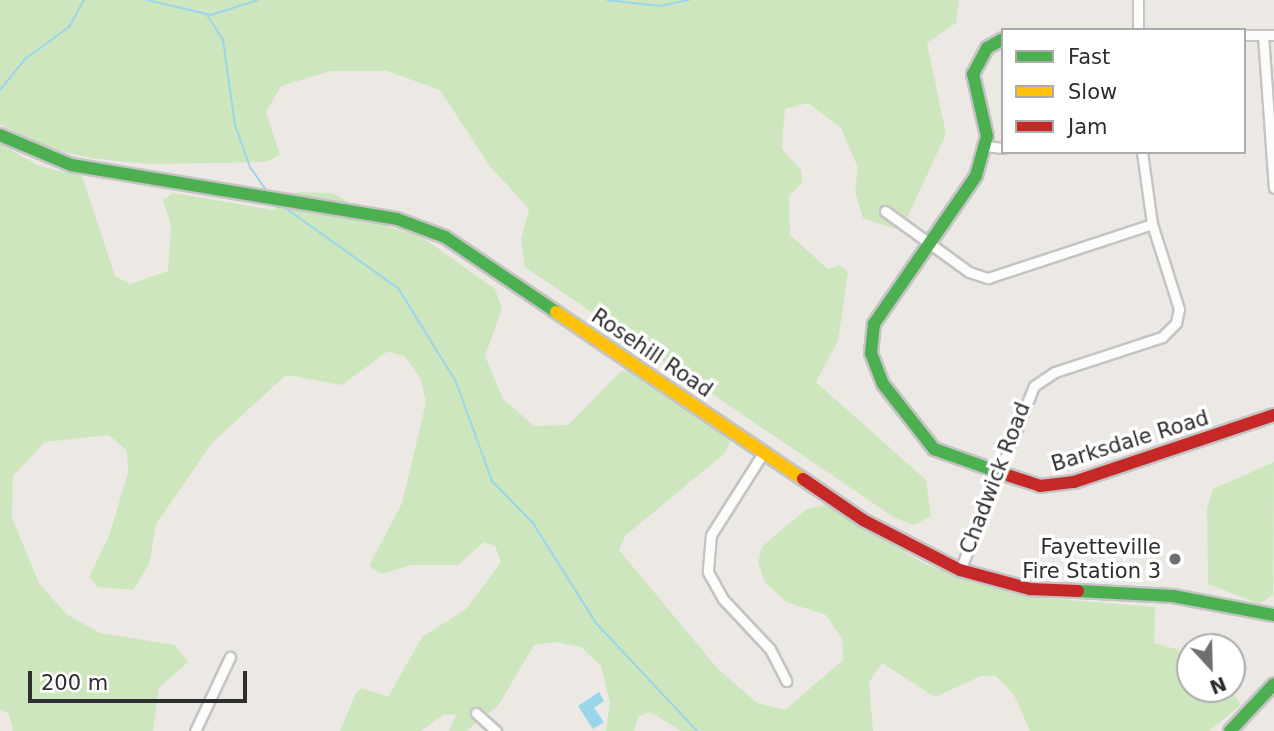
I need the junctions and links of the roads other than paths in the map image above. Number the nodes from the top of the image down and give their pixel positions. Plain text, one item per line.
1 (1138, 0) edge
2 (1138, 28) edge
3 (1246, 35) edge
4 (1263, 35) junction
5 (1274, 35) edge
6 (1001, 40) edge
7 (0, 135) edge
8 (986, 146) junction
9 (1001, 148) edge
10 (1142, 154) edge
11 (1274, 188) edge
12 (885, 211) dead end
13 (1152, 224) junction
14 (930, 243) junction
15 (1274, 415) edge
16 (763, 453) junction
17 (996, 474) junction
18 (960, 570) junction
19 (1274, 615) edge
20 (230, 657) dead end
21 (786, 681) dead end
22 (1274, 684) edge
23 (476, 713) dead end
24 (195, 731) edge
25 (496, 731) edge
26 (1230, 731) edge

1 - 2 street
3 - 4 street
4 - 5 street
4 - 11 street
6 - 8 main road
7 - 16 main road, Rosehill Road
8 - 9 street
8 - 14 main road, Barksdale Road
10 - 13 street, Chadwick Road
12 - 14 street
13 - 14 street
13 - 17 street, Chadwick Road
14 - 17 main road, Barksdale Road
15 - 17 main road, Barksdale Road
16 - 18 main road, Rosehill Road
16 - 21 street
17 - 18 street, Chadwick Road
18 - 19 main road, Rosehill Road
20 - 24 street
22 - 26 main road
23 - 25 street

